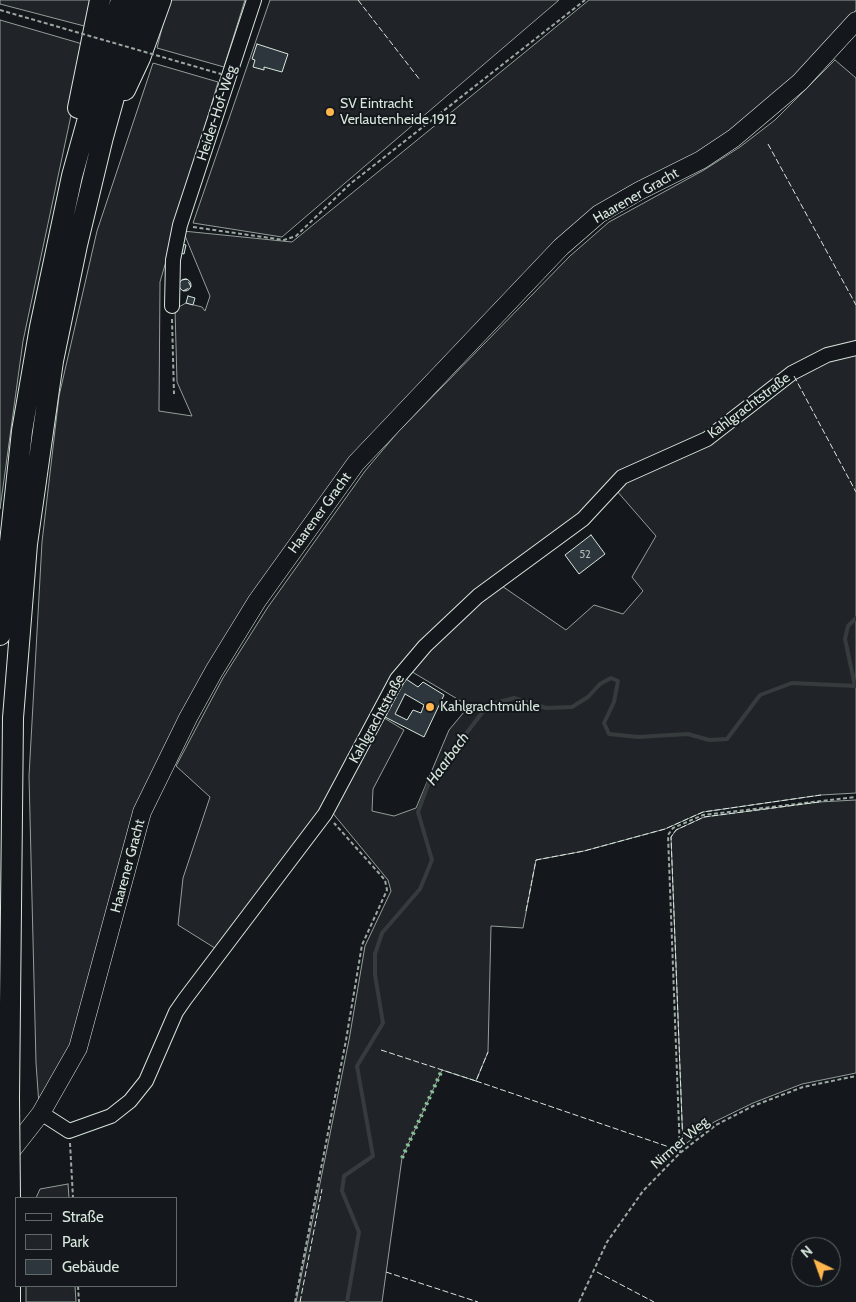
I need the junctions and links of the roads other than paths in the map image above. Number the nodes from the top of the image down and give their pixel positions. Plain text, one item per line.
1 (100, 0) edge
2 (121, 0) edge
3 (141, 0) edge
4 (161, 0) edge
5 (254, 0) edge
6 (856, 21) edge
7 (103, 137) junction
8 (72, 176) junction
9 (172, 306) road end
10 (856, 348) edge
11 (0, 635) edge
12 (41, 1113) junction
13 (0, 1164) edge
14 (10, 1302) edge

1 - 8 highway
2 - 8 highway
3 - 7 highway
4 - 7 highway
5 - 9 street, Heider-Hof-Weg
6 - 12 main road, Haarener Gracht
7 - 14 highway, bridge
8 - 11 highway
10 - 12 street, Kahlgrachtstraße
12 - 13 main road, Haarener Gracht

